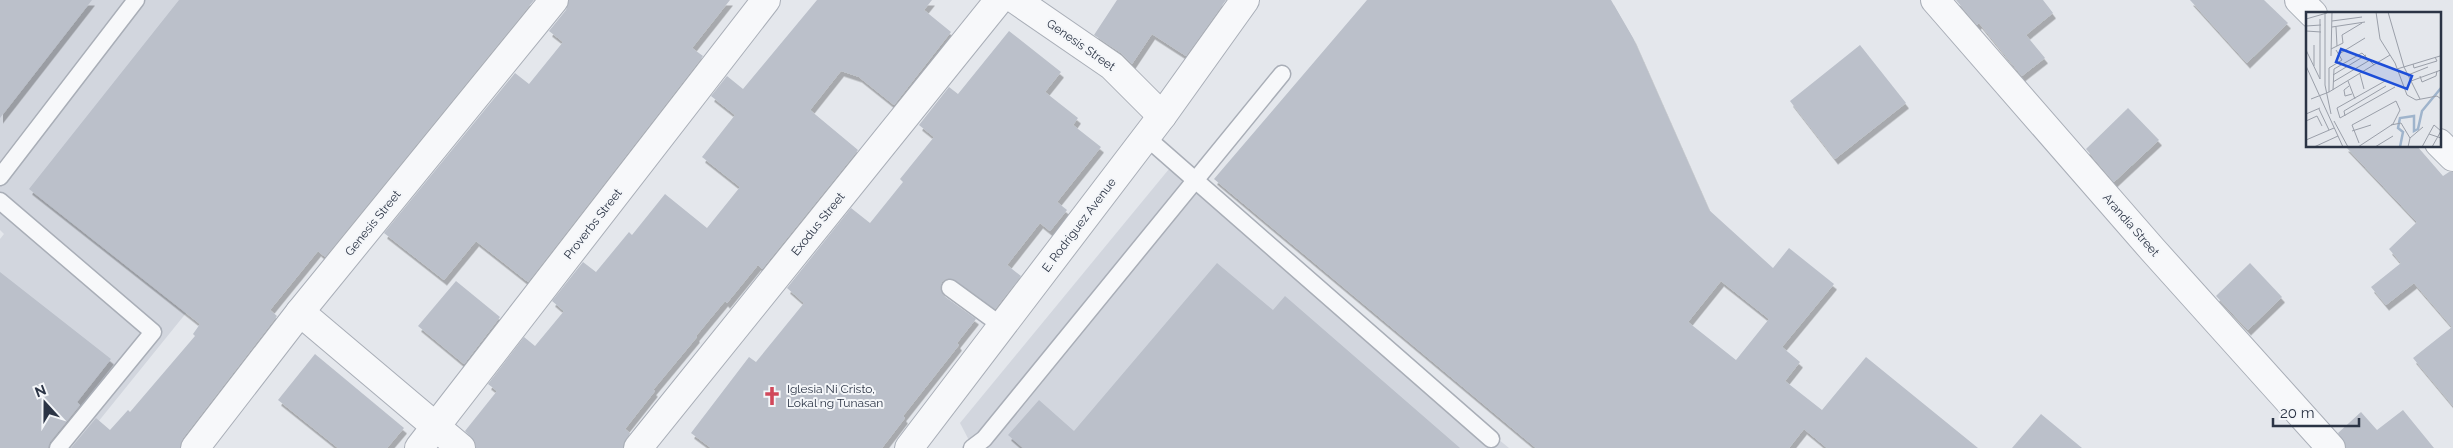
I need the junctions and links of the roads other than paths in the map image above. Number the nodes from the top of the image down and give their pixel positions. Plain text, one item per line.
1 (136, 0) edge
2 (554, 0) edge
3 (766, 0) edge
4 (999, 0) edge
5 (1016, 0) edge
6 (1245, 0) edge
7 (1935, 0) edge
8 (1282, 74) dead end
9 (1154, 127) junction
10 (2440, 144) edge
11 (2453, 157) edge
12 (0, 177) edge
13 (1196, 179) junction
14 (0, 201) edge
15 (950, 288) dead end
16 (300, 312) junction
17 (1002, 326) junction
18 (427, 438) edge
19 (1491, 439) dead end
20 (983, 445) edge
21 (58, 448) edge
22 (195, 448) edge
23 (461, 448) edge
24 (638, 448) edge
25 (909, 448) edge
26 (2331, 448) edge

1 - 12 lane
2 - 16 street, Genesis Street
3 - 18 street, Proverbs Street
4 - 24 street, Exodus Street
5 - 9 street, Genesis Street
6 - 9 street, E. Rodriguez Avenue
7 - 26 street, Arandia Street
8 - 13 lane
9 - 13 lane
9 - 17 street, E. Rodriguez Avenue
10 - 11 street
13 - 19 lane
13 - 20 lane
14 - 21 lane
15 - 17 lane
16 - 18 street
16 - 22 street, Genesis Street
17 - 25 street, E. Rodriguez Avenue
18 - 23 street

